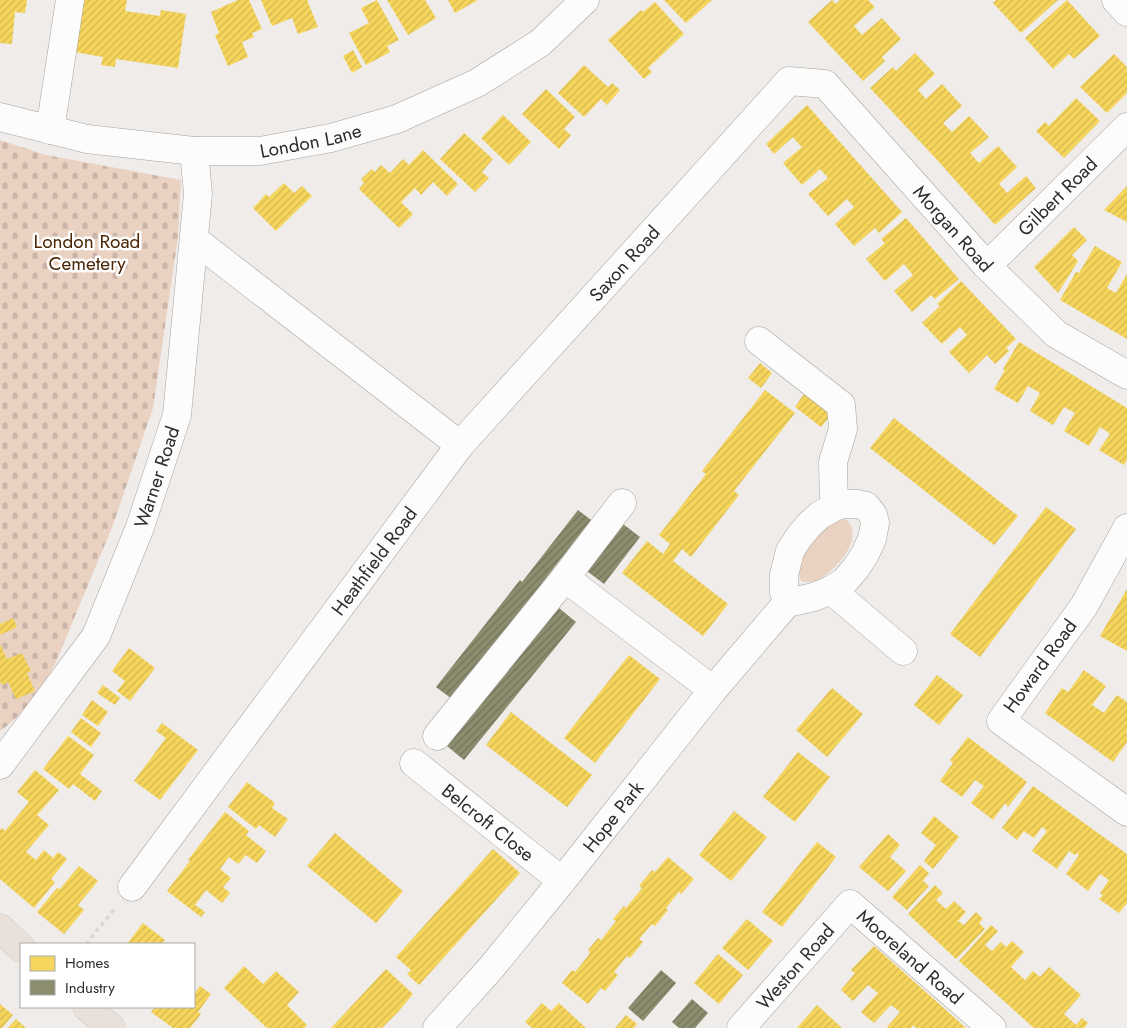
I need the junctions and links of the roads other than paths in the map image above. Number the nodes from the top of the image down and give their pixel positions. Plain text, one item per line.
1 (70, 0) edge
2 (585, 0) edge
3 (1116, 0) edge
4 (1127, 12) edge
5 (789, 81) joint
6 (0, 117) edge
7 (1127, 127) edge
8 (50, 130) junction
9 (194, 151) junction
10 (195, 240) junction
11 (986, 264) junction
12 (759, 341) dead end
13 (1127, 374) edge
14 (460, 445) junction
15 (622, 503) dead end
16 (834, 507) junction
17 (1127, 528) edge
18 (565, 578) junction
19 (832, 590) junction
20 (787, 603) junction
21 (902, 651) dead end
22 (713, 690) junction
23 (437, 736) dead end
24 (0, 763) edge
25 (414, 763) dead end
26 (1127, 812) edge
27 (562, 881) junction
28 (132, 887) road end
29 (850, 904) joint
30 (0, 928) edge
31 (20, 947) edge
32 (88, 1008) edge
33 (111, 1028) edge
34 (437, 1028) edge
35 (741, 1028) edge
36 (992, 1028) edge

1 - 8 street
2 - 9 street, London Lane
3 - 4 street
5 - 11 street, Morgan Road
5 - 14 street, Saxon Road
6 - 8 street, London Lane
7 - 11 street, Gilbert Road
8 - 9 street, London Lane
9 - 10 street, Warner Road
10 - 14 street
10 - 24 street, Warner Road
11 - 13 street, Morgan Road
12 - 16 street
14 - 28 street, Heathfield Road
15 - 18 street
16 - 19 street
16 - 20 street
17 - 26 street, Howard Road
18 - 22 street
18 - 23 street
19 - 20 street
19 - 21 street
20 - 22 street, Hope Park
22 - 27 street, Hope Park
25 - 27 street, Belcroft Close
27 - 34 street, Hope Park
29 - 35 street, Weston Road
29 - 36 street, Mooreland Road
30 - 31 main road
32 - 33 main road

